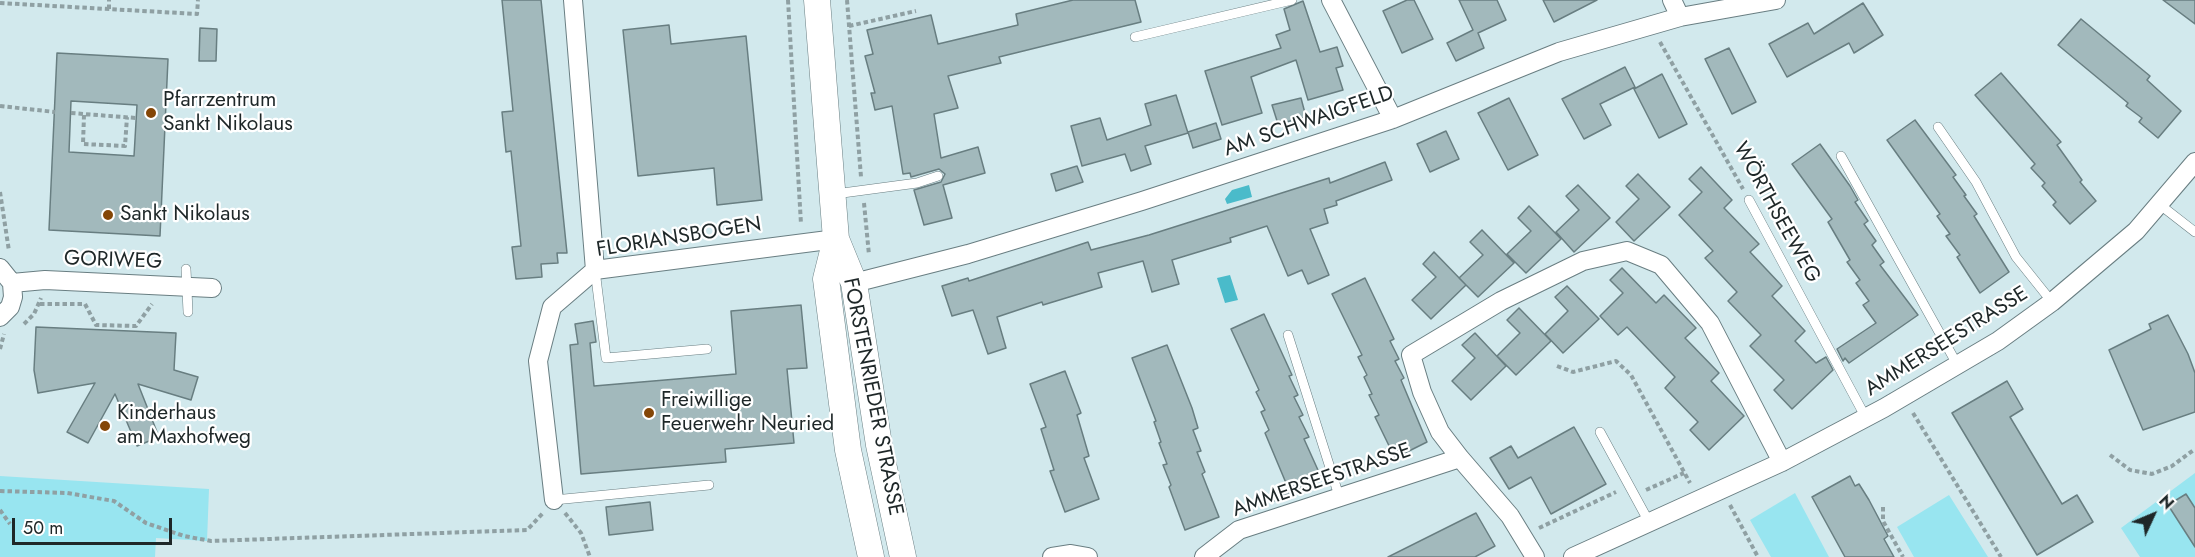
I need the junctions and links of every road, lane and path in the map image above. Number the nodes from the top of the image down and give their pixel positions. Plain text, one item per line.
1 (109, 0) edge
2 (198, 0) edge
3 (573, 0) edge
4 (817, 0) edge
5 (1292, 0) edge
6 (1331, 0) edge
7 (1672, 0) edge
8 (1776, 0) edge
9 (0, 3) edge
10 (108, 9) junction
11 (916, 11) dead end
12 (1680, 17) junction
13 (849, 26) dead end
14 (1653, 26) junction
15 (1136, 37) dead end
16 (0, 106) edge
17 (55, 112) dead end
18 (71, 113) dead end
19 (84, 114) junction
20 (127, 117) junction
21 (136, 118) dead end
22 (1393, 118) junction
23 (165, 121) dead end
24 (188, 122) dead end
25 (1938, 127) dead end
26 (1842, 156) dead end
27 (2195, 162) edge
28 (938, 176) dead end
29 (832, 194) junction
30 (1749, 200) joint
31 (2159, 204) junction
32 (6, 225) dead end
33 (0, 226) edge
34 (2195, 232) edge
35 (836, 239) junction
36 (0, 268) edge
37 (595, 270) junction
38 (186, 278) junction
39 (12, 283) junction
40 (854, 283) junction
41 (212, 288) dead end
42 (2052, 302) junction
43 (40, 304) dead end
44 (188, 309) joint
45 (0, 317) edge
46 (1288, 335) dead end
47 (707, 349) dead end
48 (1557, 366) dead end
49 (1958, 366) junction
50 (1903, 397) junction
51 (1866, 418) junction
52 (1600, 432) dead end
53 (2195, 449) edge
54 (2110, 455) dead end
55 (1460, 458) junction
56 (1782, 462) junction
57 (1684, 472) junction
58 (710, 485) dead end
59 (1721, 489) junction
60 (0, 491) edge
61 (1635, 495) junction
62 (1339, 496) junction
63 (1699, 499) junction
64 (555, 500) junction
65 (1883, 507) dead end
66 (0, 510) edge
67 (1649, 522) junction
68 (10, 524) dead end
69 (1522, 536) junction
70 (590, 557) edge
71 (871, 557) edge
72 (903, 557) edge
73 (1052, 557) edge
74 (1088, 557) edge
75 (1204, 557) edge
76 (1535, 557) edge
77 (1573, 557) edge
78 (1758, 557) edge
79 (1903, 557) edge
80 (2001, 557) edge

1 - 10 path
2 - 10 path
3 - 37 street
4 - 29 main road, FORSTENRIEDER STRASSE
5 - 15 lane
6 - 22 street
7 - 12 street
8 - 12 street, AM SCHWAIGFELD
9 - 10 path
11 - 13 path
12 - 14 street, AM SCHWAIGFELD
14 - 22 street, AM SCHWAIGFELD
14 - 30 path, WÖRTHSEEWEG
16 - 17 path
18 - 19 path
19 - 20 path
19 - 20 path
20 - 21 path
22 - 40 street, AM SCHWAIGFELD
23 - 24 path
25 - 42 lane
26 - 49 lane
27 - 31 street, AMMERSEESTRASSE
28 - 29 lane
29 - 35 main road, FORSTENRIEDER STRASSE
30 - 51 lane, WÖRTHSEEWEG
31 - 34 lane
31 - 42 street, AMMERSEESTRASSE
32 - 33 path
35 - 37 street, FLORIANSBOGEN
35 - 40 main road, FORSTENRIEDER STRASSE
35 - 71 main road, FORSTENRIEDER STRASSE
36 - 39 street
37 - 47 lane
37 - 64 street, FLORIANSBOGEN
38 - 39 street, GORIWEG
38 - 41 street, GORIWEG
38 - 44 lane
39 - 45 street
40 - 72 main road, FORSTENRIEDER STRASSE
42 - 49 street, AMMERSEESTRASSE
43 - 44 path
46 - 62 lane
48 - 57 path
49 - 50 street, AMMERSEESTRASSE
50 - 51 street, AMMERSEESTRASSE
50 - 80 path
51 - 56 street, AMMERSEESTRASSE
52 - 61 lane
53 - 54 path
55 - 56 street
55 - 62 street, AMMERSEESTRASSE
55 - 69 street
56 - 59 street, AMMERSEESTRASSE
57 - 61 path
57 - 63 path
58 - 64 lane
59 - 63 street, AMMERSEESTRASSE
59 - 78 path
60 - 64 path
61 - 67 lane
61 - 69 path
62 - 75 street, AMMERSEESTRASSE
63 - 67 street, AMMERSEESTRASSE
64 - 70 path
65 - 79 path
66 - 68 path
67 - 77 street, AMMERSEESTRASSE
69 - 76 street
73 - 74 street

